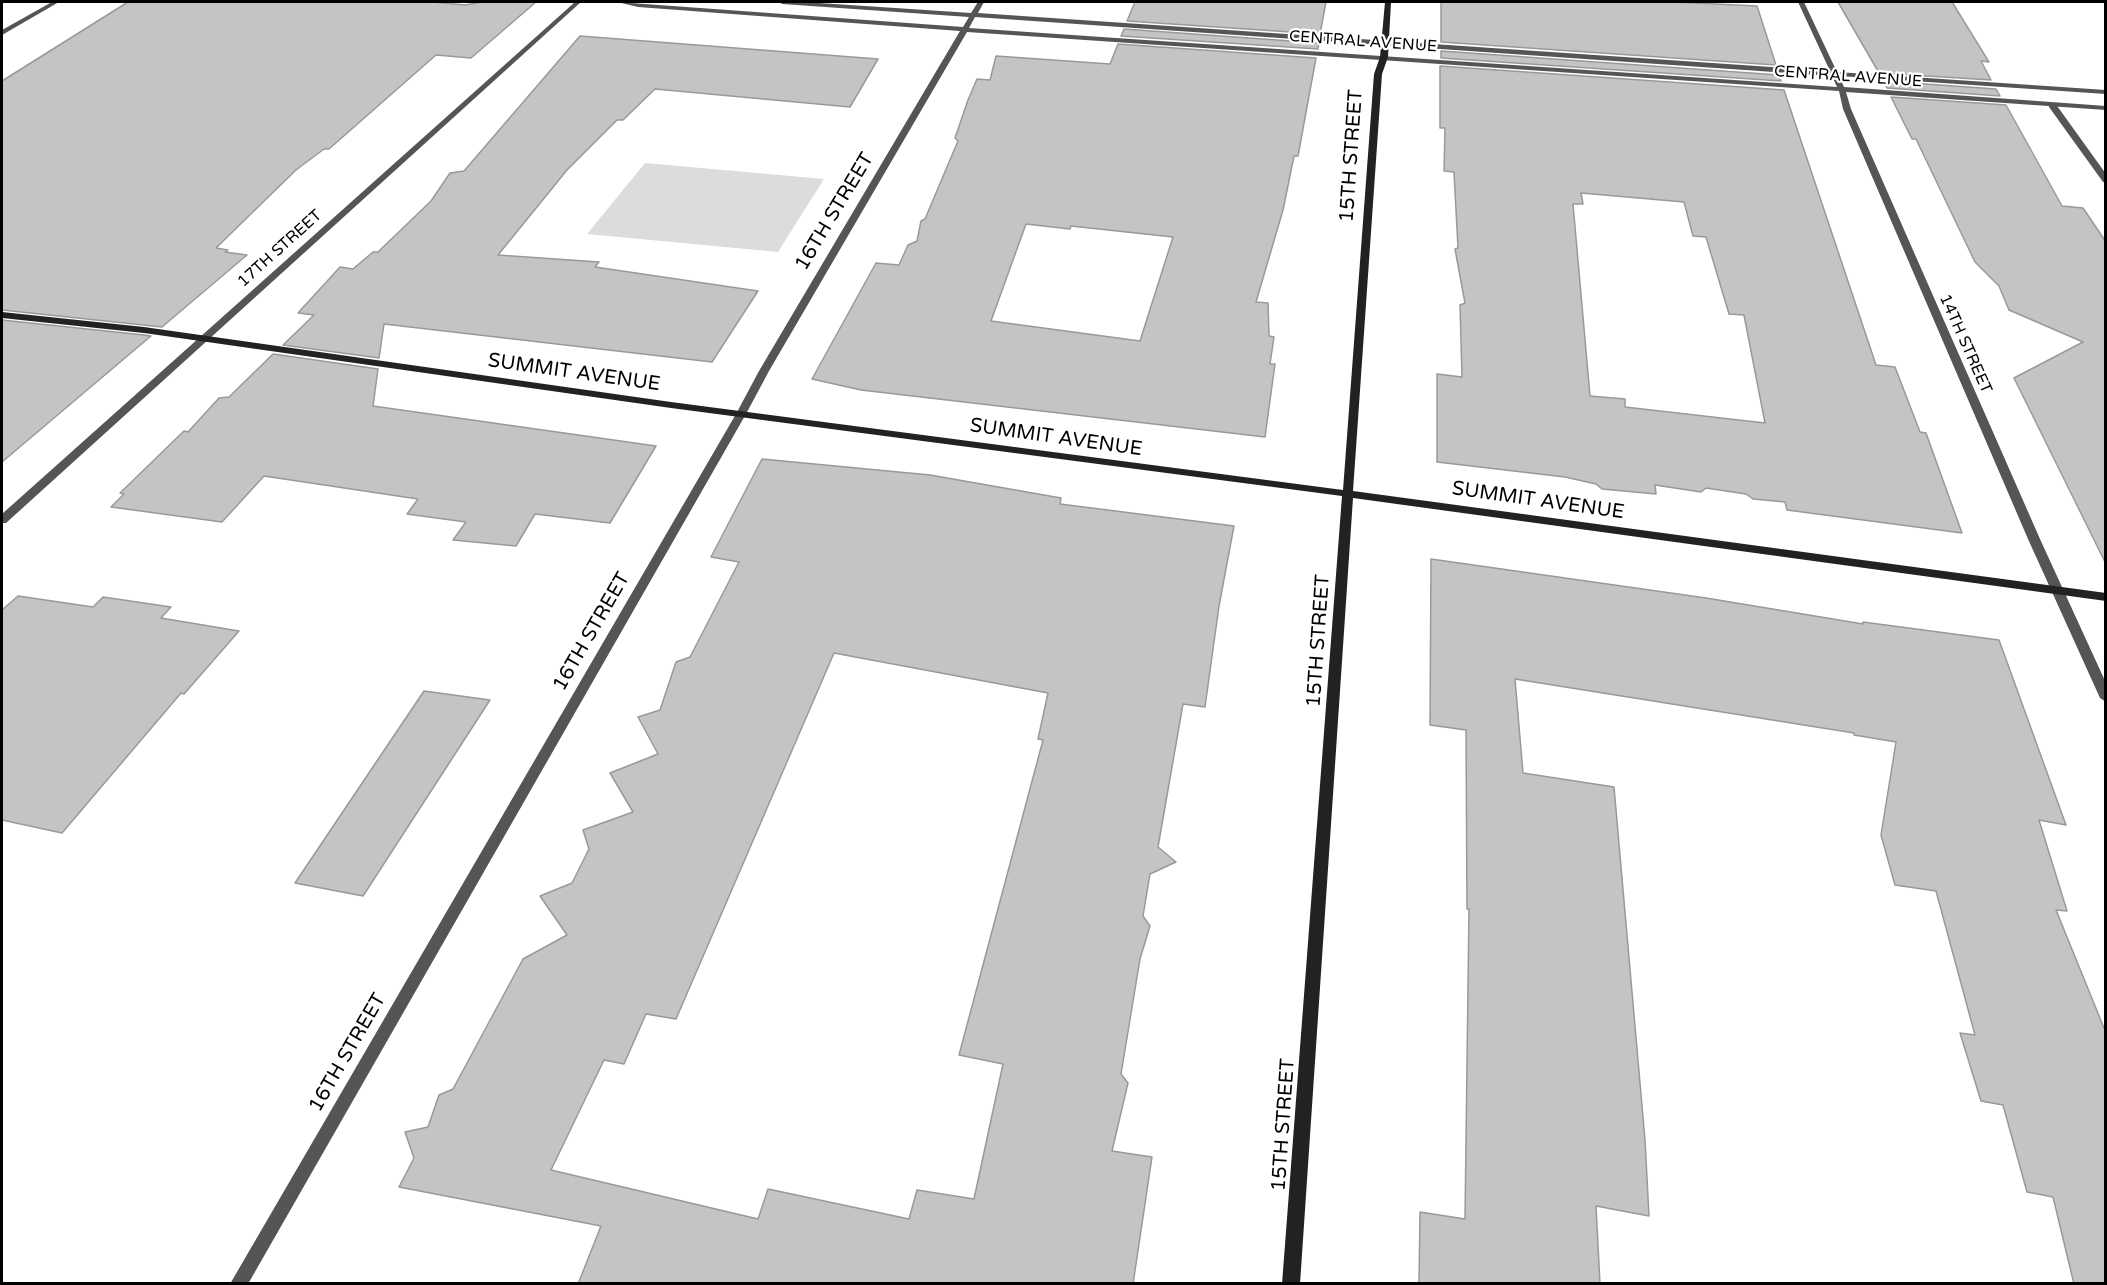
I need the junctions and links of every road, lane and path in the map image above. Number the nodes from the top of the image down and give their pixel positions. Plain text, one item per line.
1 (56, 2) edge
2 (578, 2) edge
3 (620, 2) edge
4 (782, 2) edge
5 (981, 2) edge
6 (1388, 2) edge
7 (1801, 2) edge
8 (973, 15) junction
9 (964, 30) junction
10 (2, 33) edge
11 (1384, 41) junction
12 (1384, 57) junction
13 (1834, 73) junction
14 (1842, 90) junction
15 (2106, 92) edge
16 (2052, 105) junction
17 (2106, 108) edge
18 (2106, 180) edge
19 (2, 315) edge
20 (205, 338) junction
21 (741, 414) junction
22 (1349, 494) junction
23 (2, 520) edge
24 (2056, 591) junction
25 (2106, 597) edge
26 (2106, 698) edge
27 (238, 1284) edge
28 (1292, 1284) edge

1 - 10 street
2 - 20 street, 17TH STREET
3 - 9 street, CENTRAL AVENUE
4 - 8 street, CENTRAL AVENUE
5 - 8 street, 16TH STREET
6 - 11 street, 15TH STREET
7 - 13 street, 14TH STREET
8 - 9 street, 16TH STREET
8 - 11 street, CENTRAL AVENUE
9 - 12 street, CENTRAL AVENUE
9 - 21 street, 16TH STREET
11 - 12 street, 15TH STREET
11 - 13 street, CENTRAL AVENUE
12 - 14 street, CENTRAL AVENUE
12 - 22 street, 15TH STREET
13 - 14 street, 14TH STREET
13 - 15 street, CENTRAL AVENUE
14 - 16 street, CENTRAL AVENUE
14 - 24 street, 14TH STREET
16 - 17 street, CENTRAL AVENUE
16 - 18 street
19 - 20 street, SUMMIT AVENUE
20 - 21 street, SUMMIT AVENUE
20 - 23 street, 17TH STREET
21 - 22 street, SUMMIT AVENUE
21 - 27 street, 16TH STREET
22 - 24 street, SUMMIT AVENUE
22 - 28 street, 15TH STREET
24 - 25 street, SUMMIT AVENUE
24 - 26 street, 14TH STREET

